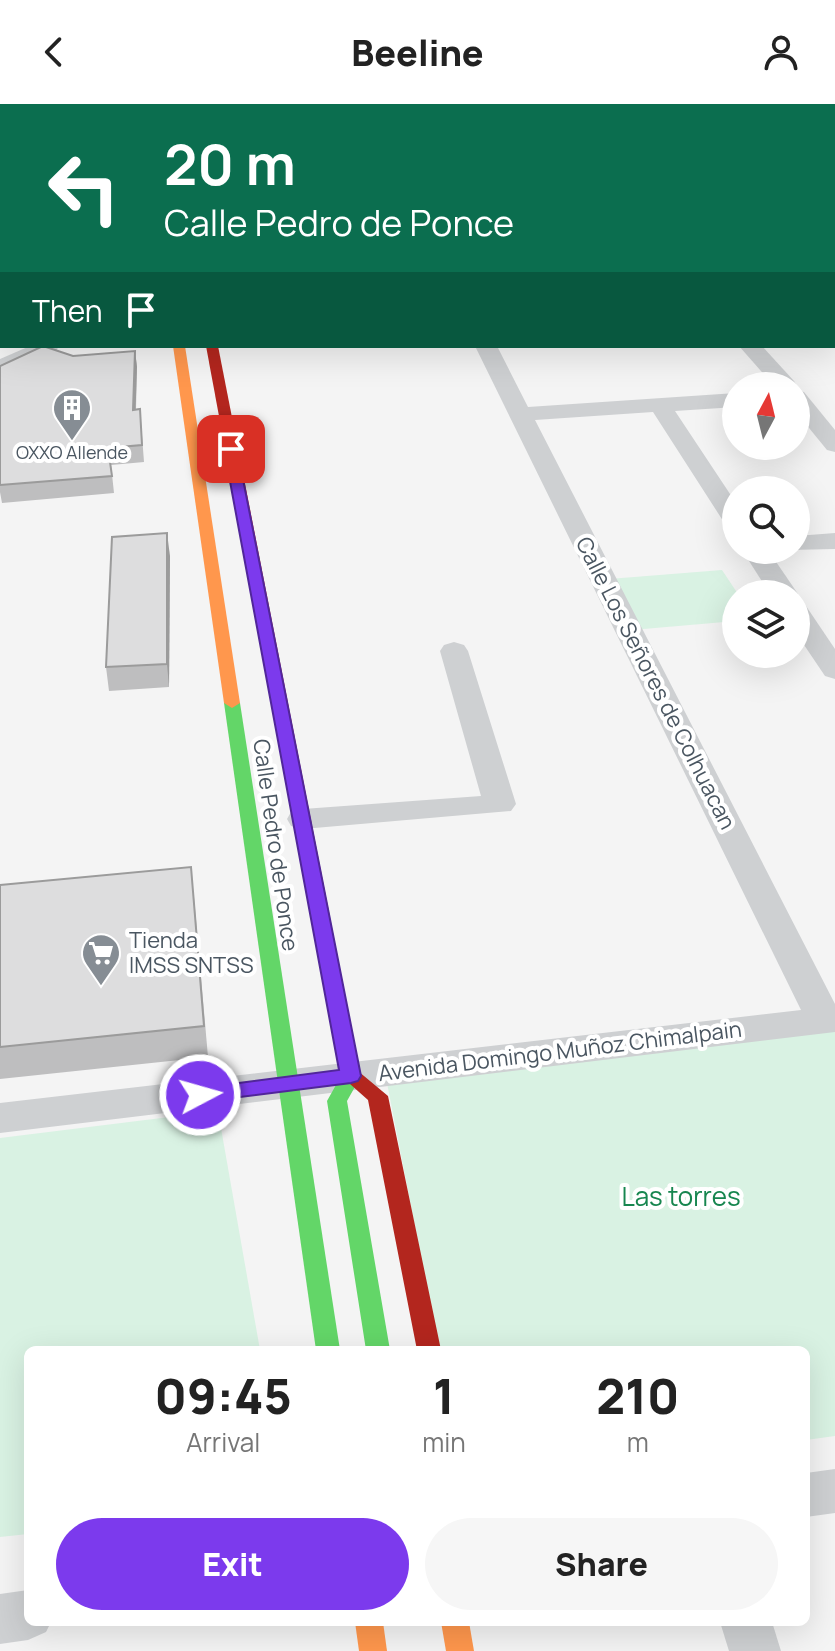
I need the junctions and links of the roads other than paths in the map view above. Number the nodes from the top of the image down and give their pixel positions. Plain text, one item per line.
1 (43, 348) edge
2 (179, 348) edge
3 (212, 348) edge
4 (487, 348) edge
5 (752, 348) edge
6 (0, 367) edge
7 (773, 372) edge
8 (722, 401) edge
9 (660, 406) junction
10 (522, 414) junction
11 (810, 414) edge
12 (834, 443) edge
13 (722, 501) edge
14 (835, 541) edge
15 (810, 543) edge
16 (810, 633) edge
17 (454, 651) dead end
18 (835, 670) edge
19 (303, 819) junction
20 (830, 1020) edge
21 (351, 1076) junction
22 (286, 1085) junction
23 (0, 1118) edge
24 (327, 1346) edge
25 (377, 1346) edge
26 (428, 1346) edge
27 (835, 1491) edge
28 (810, 1494) edge
29 (24, 1616) edge
30 (0, 1619) edge
31 (370, 1626) edge
32 (456, 1626) edge
33 (747, 1626) edge
34 (373, 1651) edge
35 (460, 1651) edge
36 (755, 1651) edge

1 - 6 street
2 - 22 street, Calle Pedro de Ponce
3 - 19 street, Calle Pedro de Ponce
4 - 10 street, Calle Los Señores de Colhuacan
5 - 7 street
8 - 9 street
9 - 10 street
9 - 13 street
10 - 20 street, Calle Los Señores de Colhuacan
11 - 12 street
14 - 15 street
16 - 18 street
17 - 19 street
19 - 21 street, Calle Pedro de Ponce
20 - 21 street, Avenida Domingo Muñoz Chimalpain
21 - 22 street, Avenida Domingo Muñoz Chimalpain
21 - 25 street, Calle Pedro de Ponce
21 - 26 street
22 - 23 street, Avenida Domingo Muñoz Chimalpain
22 - 24 street, Calle Pedro de Ponce
27 - 28 street
29 - 30 street
31 - 34 street
32 - 35 street
33 - 36 street

